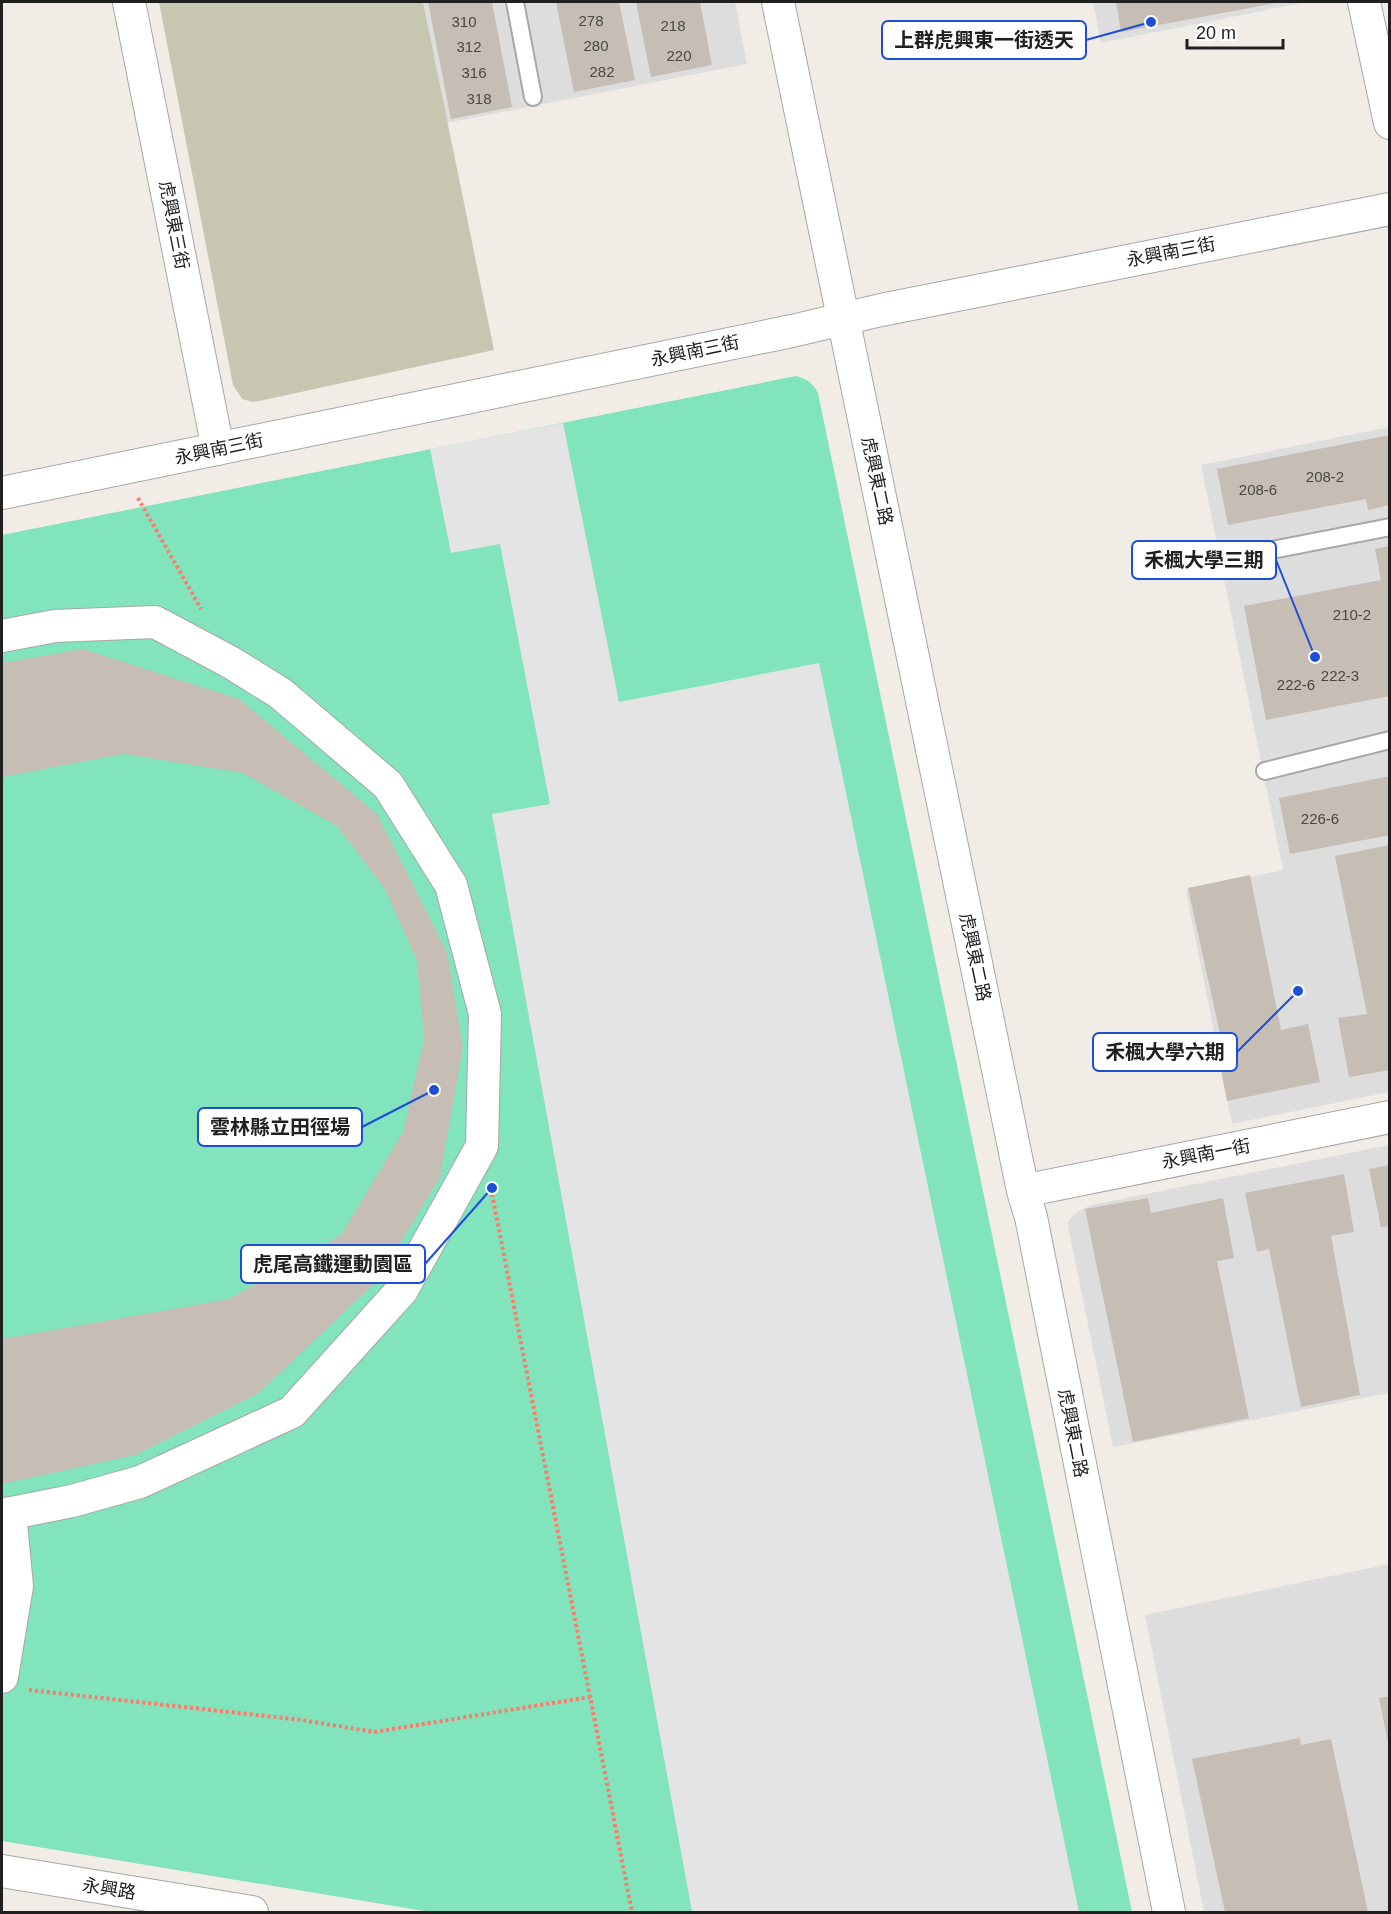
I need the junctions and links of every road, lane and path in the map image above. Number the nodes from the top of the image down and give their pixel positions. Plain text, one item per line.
1 (129, 2) edge
2 (515, 2) edge
3 (778, 2) edge
4 (1364, 2) edge
5 (533, 97) dead end
6 (1389, 123) edge
7 (1389, 208) edge
8 (844, 319) junction
9 (218, 449) junction
10 (2, 493) edge
11 (137, 496) dead end
12 (1389, 527) edge
13 (1221, 560) dead end
14 (201, 610) dead end
15 (2, 636) edge
16 (1389, 740) edge
17 (1265, 771) dead end
18 (1389, 1117) edge
19 (1023, 1191) junction
20 (491, 1193) dead end
21 (6, 1514) edge
22 (13, 1683) edge
23 (590, 1697) junction
24 (2, 1871) edge
25 (252, 1912) edge
26 (632, 1912) edge
27 (1169, 1912) edge

1 - 9 street, 虎興東三街
2 - 5 lane
3 - 8 street, 虎興東二路
4 - 6 street
7 - 8 street, 永興南三街
8 - 9 street, 永興南三街
8 - 19 street, 虎興東二路
9 - 10 street, 永興南三街
11 - 14 path
12 - 13 lane
15 - 21 street
16 - 17 lane
18 - 19 street, 永興南一街
19 - 27 street, 虎興東二路
20 - 23 path
21 - 22 street
22 - 23 path
23 - 26 path
24 - 25 street, 永興路

